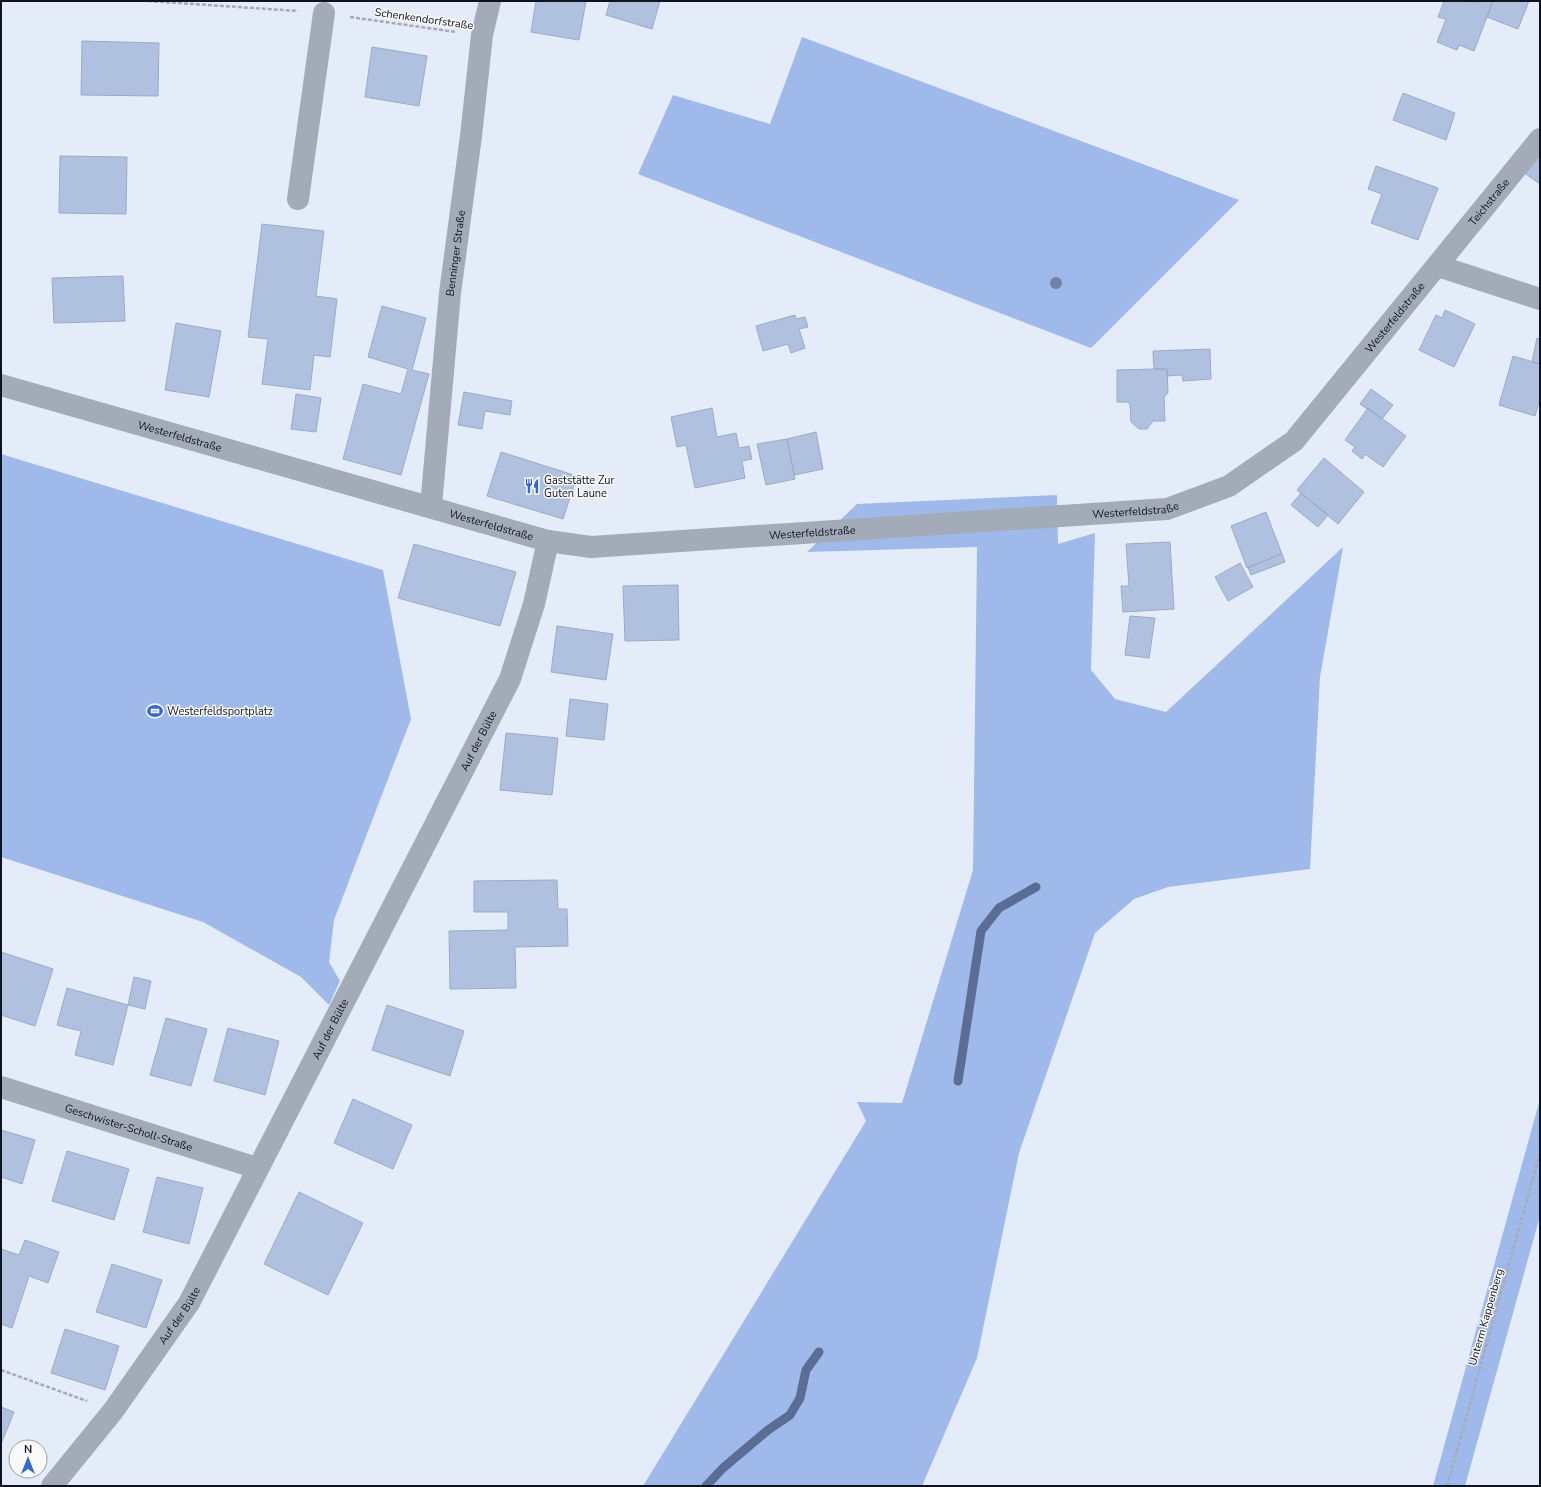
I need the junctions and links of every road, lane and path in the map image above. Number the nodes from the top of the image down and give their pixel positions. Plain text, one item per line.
1 (148, 1) edge
2 (490, 1) edge
3 (324, 13) junction
4 (482, 36) junction
5 (1540, 139) edge
6 (298, 199) dead end
7 (1438, 266) junction
8 (1540, 299) edge
9 (1, 384) edge
10 (431, 506) junction
11 (548, 541) junction
12 (1, 1087) edge
13 (1540, 1153) edge
14 (257, 1168) junction
15 (1, 1370) edge
16 (113, 1411) junction
17 (52, 1486) edge
18 (1447, 1486) edge

1 - 3 path, Schenkendorfstraße
2 - 4 street, Benninger Straße
3 - 4 path, Schenkendorfstraße
3 - 6 street
4 - 10 street, Benninger Straße
5 - 7 street, Teichstraße
7 - 8 street
7 - 11 street, Westerfeldstraße
9 - 10 street, Westerfeldstraße
10 - 11 street, Westerfeldstraße
11 - 14 street, Auf der Bülte
12 - 14 street, Geschwister-Scholl-Straße
13 - 18 path, Unterm Kappenberg
14 - 16 street, Auf der Bülte
15 - 16 path
16 - 17 street, Auf der Bülte

